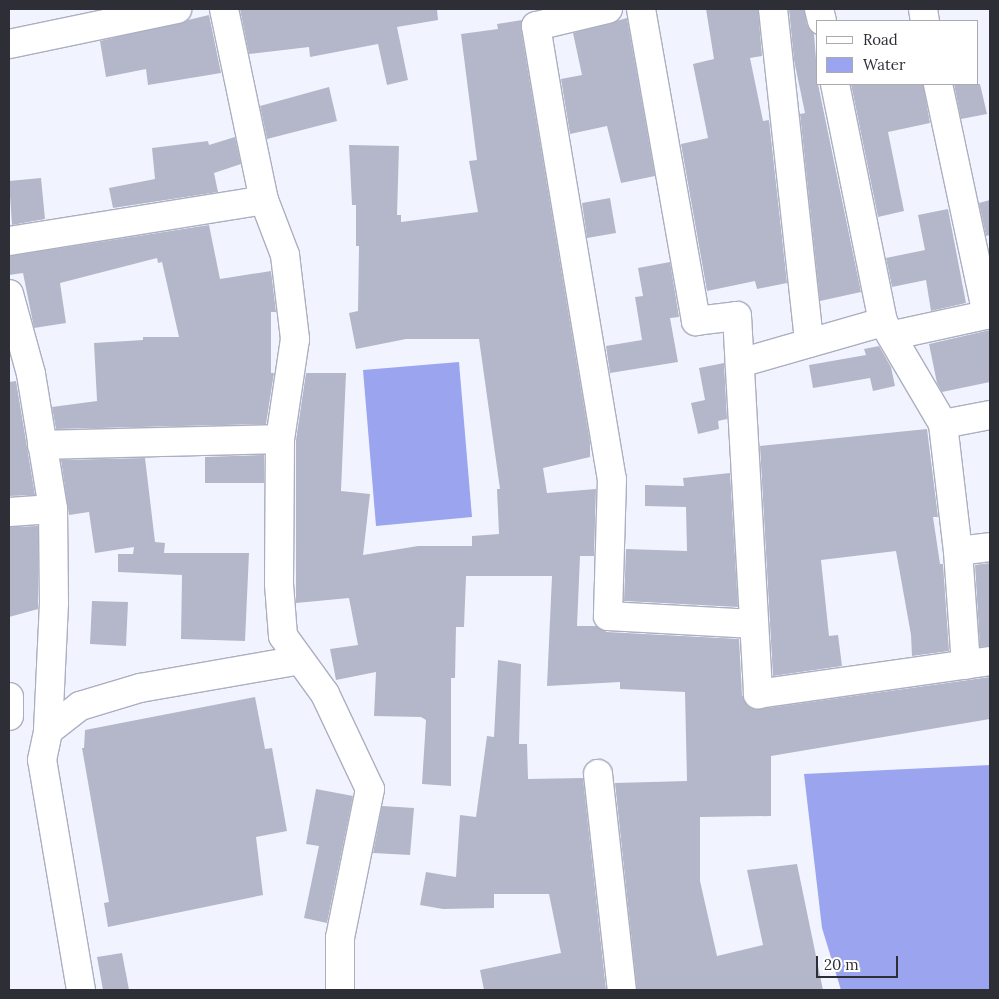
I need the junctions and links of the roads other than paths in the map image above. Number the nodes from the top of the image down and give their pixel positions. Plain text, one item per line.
1 (177, 9) edge
2 (224, 9) edge
3 (608, 9) edge
4 (640, 9) edge
5 (773, 9) edge
6 (9, 44) edge
7 (835, 85) edge
8 (938, 85) edge
9 (264, 200) junction
10 (9, 241) edge
11 (9, 294) edge
12 (989, 315) edge
13 (888, 328) junction
14 (809, 343) junction
15 (740, 363) junction
16 (990, 415) edge
17 (943, 424) junction
18 (280, 439) junction
19 (42, 445) junction
20 (53, 509) junction
21 (9, 512) edge
22 (990, 547) edge
23 (958, 551) junction
24 (754, 624) junction
25 (300, 660) junction
26 (978, 663) edge
27 (9, 697) edge
28 (9, 716) edge
29 (48, 731) junction
30 (598, 774) dead end
31 (82, 990) edge
32 (340, 990) edge
33 (622, 990) edge

1 - 6 street
2 - 9 street
3 - 24 street
4 - 15 street
5 - 14 street
7 - 13 street
8 - 12 street
9 - 10 street
9 - 18 street
11 - 19 street
12 - 13 street
13 - 14 street
13 - 17 street
14 - 15 street
15 - 24 street
16 - 17 street
17 - 23 street
18 - 19 street
18 - 25 street
19 - 20 street
20 - 21 street
20 - 29 street
22 - 23 street
23 - 26 street
24 - 26 street
25 - 29 street
25 - 32 street
27 - 28 street
29 - 31 street
30 - 33 street

